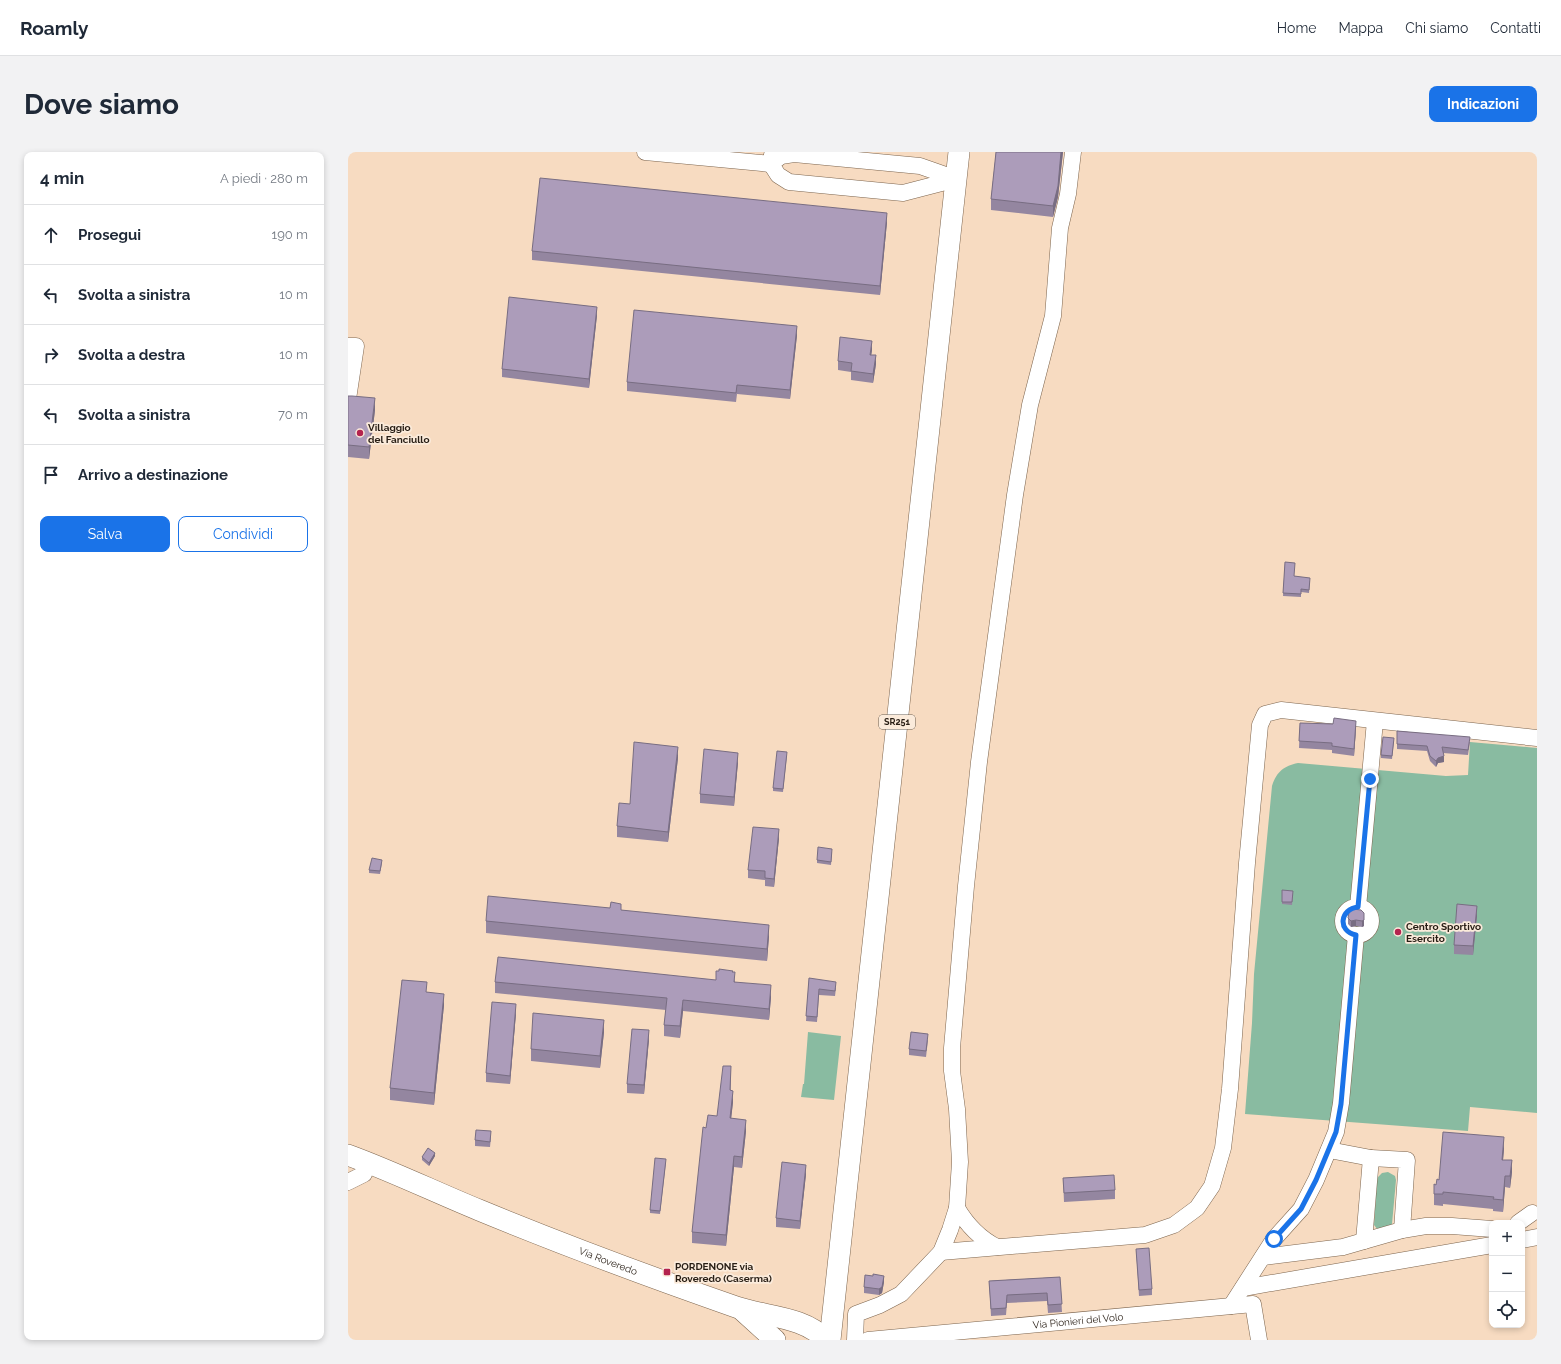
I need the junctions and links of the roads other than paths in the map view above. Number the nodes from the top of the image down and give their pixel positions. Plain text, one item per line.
1 (645, 152) edge
2 (959, 152) edge
3 (1072, 152) edge
4 (793, 153) edge
5 (772, 158) edge
6 (957, 179) junction
7 (348, 346) edge
8 (348, 399) edge
9 (1375, 721) junction
10 (1537, 738) edge
11 (1329, 1150) junction
12 (348, 1155) edge
13 (1371, 1158) junction
14 (353, 1174) edge
15 (957, 1208) junction
16 (478, 1210) junction
17 (1532, 1213) dead end
18 (1522, 1220) edge
19 (1489, 1229) edge
20 (1402, 1230) junction
21 (1537, 1237) edge
22 (1525, 1239) edge
23 (1364, 1241) junction
24 (1489, 1246) edge
25 (997, 1247) junction
26 (942, 1252) junction
27 (1262, 1257) junction
28 (1243, 1288) junction
29 (834, 1291) junction
30 (1231, 1306) junction
31 (740, 1308) junction
32 (793, 1322) junction
33 (775, 1340) edge
34 (826, 1340) edge
35 (830, 1340) edge
36 (855, 1340) edge
37 (868, 1340) edge
38 (1259, 1340) edge

1 - 5 street
2 - 6 main road, SR251
3 - 15 street
4 - 5 street
4 - 6 street
5 - 6 street
6 - 29 main road, SR251
7 - 8 street
9 - 10 street
9 - 11 street
9 - 25 street
11 - 13 street
11 - 27 street
12 - 16 main road, Via Roveredo
13 - 20 street
13 - 23 street
14 - 16 main road, Via Roveredo
15 - 25 street
15 - 26 street
16 - 31 main road, Via Roveredo
17 - 18 street
19 - 20 street
20 - 23 street
21 - 22 street
23 - 27 street
24 - 28 street
25 - 26 street
26 - 36 street
27 - 28 street
28 - 30 street
29 - 32 main road, Via Roveredo
29 - 35 main road, SR251
30 - 37 street, Via Pionieri del Volo
30 - 38 street, Via Pionieri del Volo
31 - 32 main road, Via Roveredo
31 - 33 main road, Via Roveredo
32 - 34 main road, Via Roveredo

